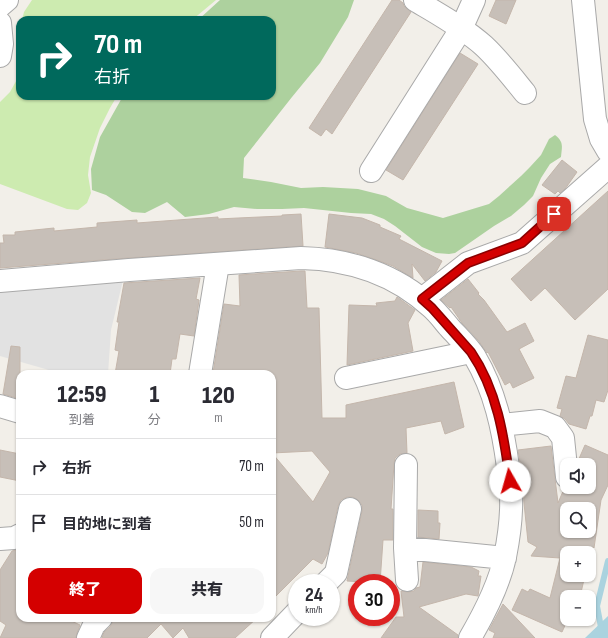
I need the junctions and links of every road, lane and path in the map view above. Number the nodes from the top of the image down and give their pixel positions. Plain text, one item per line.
1 (7, 0) edge
2 (414, 0) edge
3 (474, 0) edge
4 (583, 0) edge
5 (0, 6) edge
6 (0, 23) edge
7 (461, 29) junction
8 (0, 56) edge
9 (525, 93) dead end
10 (608, 151) edge
11 (608, 167) edge
12 (370, 171) dead end
13 (218, 264) junction
14 (0, 281) edge
15 (422, 299) junction
16 (471, 352) junction
17 (201, 370) edge
18 (346, 378) dead end
19 (0, 406) edge
20 (16, 411) edge
21 (501, 425) junction
22 (565, 458) edge
23 (406, 465) dead end
24 (350, 509) dead end
25 (16, 537) edge
26 (0, 540) edge
27 (405, 548) junction
28 (505, 558) junction
29 (335, 574) edge
30 (407, 580) dead end
31 (288, 621) edge
32 (272, 638) edge
33 (470, 638) edge

1 - 5 street
2 - 7 street
3 - 7 street
4 - 10 street
6 - 8 street
7 - 9 street
7 - 12 street
11 - 15 street
13 - 14 street
13 - 15 street
13 - 17 street
15 - 16 street
16 - 18 street
16 - 21 street
19 - 20 street
21 - 22 street
21 - 28 street
23 - 27 street
24 - 29 street
25 - 26 street
27 - 28 street
27 - 30 street
28 - 33 street
31 - 32 street

